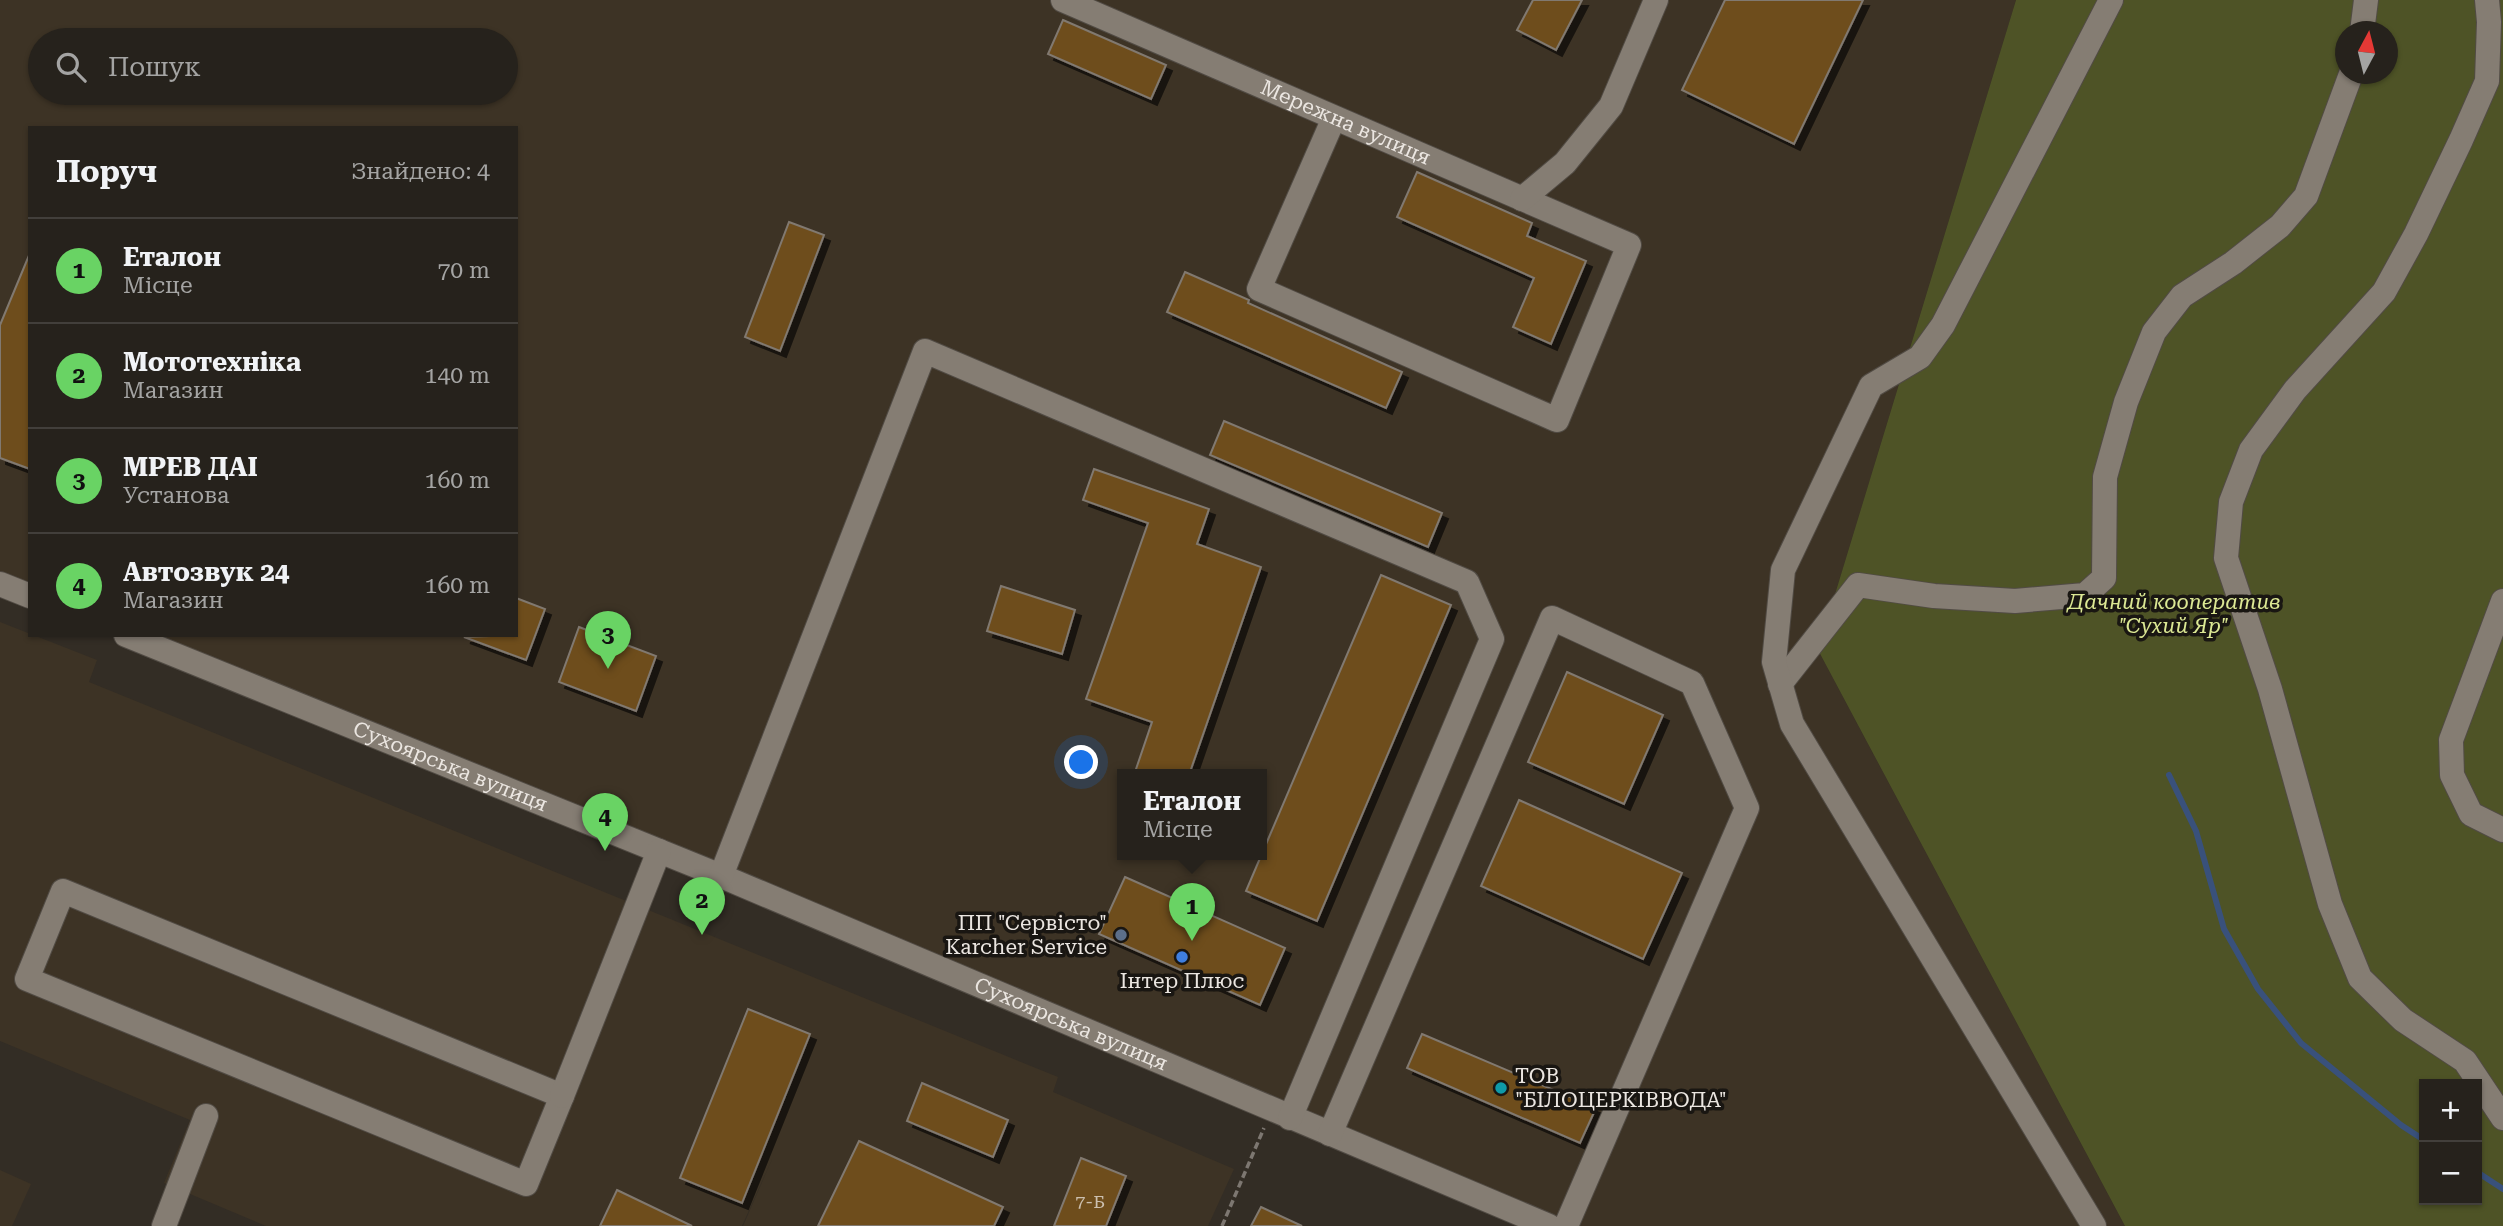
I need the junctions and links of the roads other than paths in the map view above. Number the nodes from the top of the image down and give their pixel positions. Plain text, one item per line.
1 (1063, 0) edge
2 (1656, 0) edge
3 (2112, 0) edge
4 (2366, 0) edge
5 (2487, 0) edge
6 (2363, 21) edge
7 (2346, 84) edge
8 (1334, 117) junction
9 (1522, 199) junction
10 (0, 584) edge
11 (28, 595) edge
12 (2503, 601) edge
13 (132, 637) edge
14 (1780, 684) junction
15 (2503, 830) edge
16 (659, 851) junction
17 (721, 876) junction
18 (562, 1096) junction
19 (1281, 1114) junction
20 (206, 1116) dead end
21 (2503, 1118) edge
22 (1330, 1135) junction
23 (164, 1226) edge
24 (1549, 1226) edge
25 (1566, 1226) edge
26 (2094, 1226) edge

1 - 8 street, Мережна вулиця
2 - 9 street
3 - 14 street
4 - 6 street
5 - 21 street
7 - 14 street
8 - 9 street, Мережна вулиця
8 - 9 street, Мережна вулиця
10 - 11 street
12 - 15 street
13 - 16 street, Сухоярська вулиця
14 - 26 street
16 - 17 street, Сухоярська вулиця
16 - 18 street
17 - 19 street, Сухоярська вулиця
17 - 19 street
18 - 18 street
19 - 22 street, Сухоярська вулиця
20 - 23 street
22 - 24 street, Сухоярська вулиця
22 - 25 street

